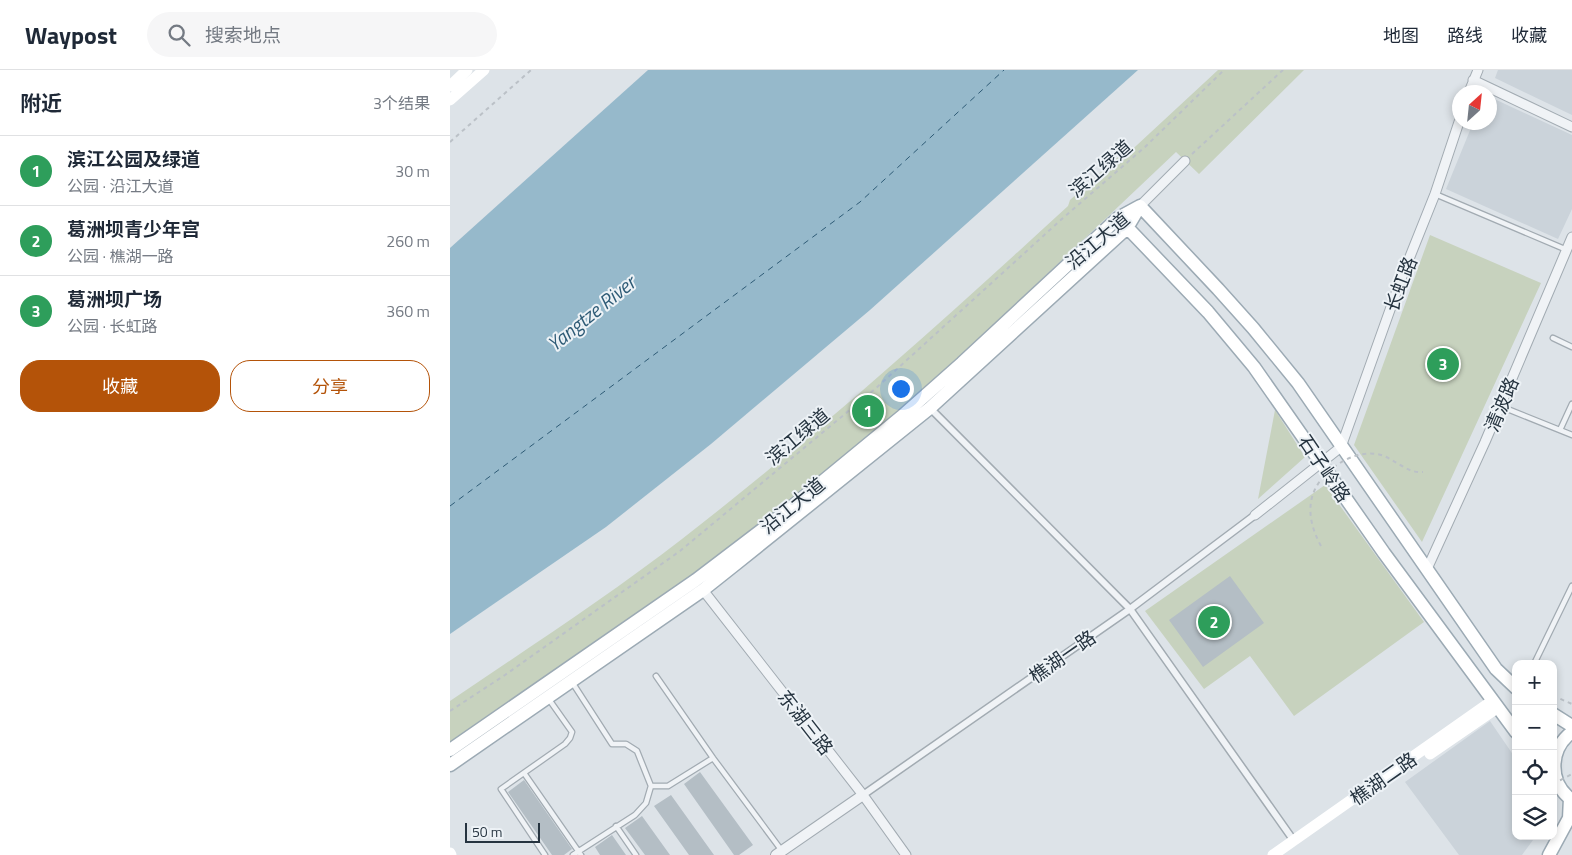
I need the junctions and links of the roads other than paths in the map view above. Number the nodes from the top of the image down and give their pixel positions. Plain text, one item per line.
1 (467, 70) edge
2 (484, 70) edge
3 (1478, 70) edge
4 (1473, 80) junction
5 (1471, 85) edge
6 (450, 86) edge
7 (450, 100) edge
8 (1572, 127) edge
9 (1457, 130) edge
10 (1185, 161) road end
11 (1436, 194) junction
12 (1140, 206) junction
13 (1118, 218) junction
14 (1127, 228) junction
15 (1572, 237) edge
16 (1567, 250) junction
17 (1553, 338) dead end
18 (1572, 347) edge
19 (1572, 404) edge
20 (1500, 406) junction
21 (930, 408) junction
22 (1560, 430) junction
23 (1572, 435) edge
24 (1341, 447) junction
25 (1321, 462) junction
26 (1255, 515) joint
27 (1427, 569) junction
28 (1572, 586) edge
29 (703, 590) junction
30 (1130, 609) junction
31 (1536, 660) edge
32 (656, 676) dead end
33 (571, 680) junction
34 (1512, 684) edge
35 (548, 697) junction
36 (1495, 704) junction
37 (1557, 717) edge
38 (1572, 726) edge
39 (1512, 727) edge
40 (1572, 732) edge
41 (450, 750) edge
42 (1557, 751) edge
43 (713, 758) junction
44 (450, 765) edge
45 (524, 773) junction
46 (1557, 782) edge
47 (651, 786) junction
48 (863, 795) junction
49 (1571, 799) edge
50 (616, 826) junction
51 (1294, 841) junction
52 (580, 853) edge
53 (779, 853) edge
54 (545, 855) edge
55 (573, 855) edge
56 (636, 855) edge
57 (906, 855) edge
58 (1273, 855) edge
59 (1285, 855) edge
60 (1550, 855) edge

1 - 6 main road
2 - 7 main road
3 - 4 street
4 - 5 street
4 - 8 street
9 - 11 street, 长虹路
10 - 12 street
11 - 16 lane
11 - 24 street, 长虹路
12 - 13 main road, 沿江大道
12 - 14 main road, 沿江大道
12 - 24 main road, 石子岭路
13 - 14 main road, 石子岭路
13 - 41 main road, 沿江大道
14 - 21 main road, 沿江大道
14 - 25 main road, 石子岭路
15 - 16 street, 清波路
16 - 20 street, 清波路
17 - 18 lane
19 - 22 lane
20 - 22 lane
20 - 27 street, 清波路
21 - 29 main road, 沿江大道
21 - 30 street
22 - 23 lane
24 - 25 street, 樵湖一路
24 - 27 main road, 石子岭路
25 - 26 street, 樵湖一路
25 - 36 main road, 石子岭路
26 - 30 street, 樵湖一路
27 - 34 main road, 石子岭路
28 - 31 lane
29 - 33 main road, 沿江大道
29 - 48 street, 东湖三路
30 - 48 street, 樵湖一路
30 - 51 street
32 - 43 lane
33 - 35 main road, 沿江大道
33 - 47 lane
35 - 44 main road, 沿江大道
35 - 45 lane
36 - 39 main road, 石子岭路
36 - 51 main road, 樵湖二路
36 - 59 main road, 樵湖二路
37 - 38 main road
40 - 42 main road
43 - 47 lane
43 - 53 lane
45 - 52 lane
45 - 54 lane
46 - 49 main road
47 - 50 lane
48 - 53 street, 樵湖一路
48 - 57 street, 东湖三路
49 - 60 main road
50 - 52 lane
50 - 56 lane
51 - 58 main road, 樵湖二路
52 - 55 lane

